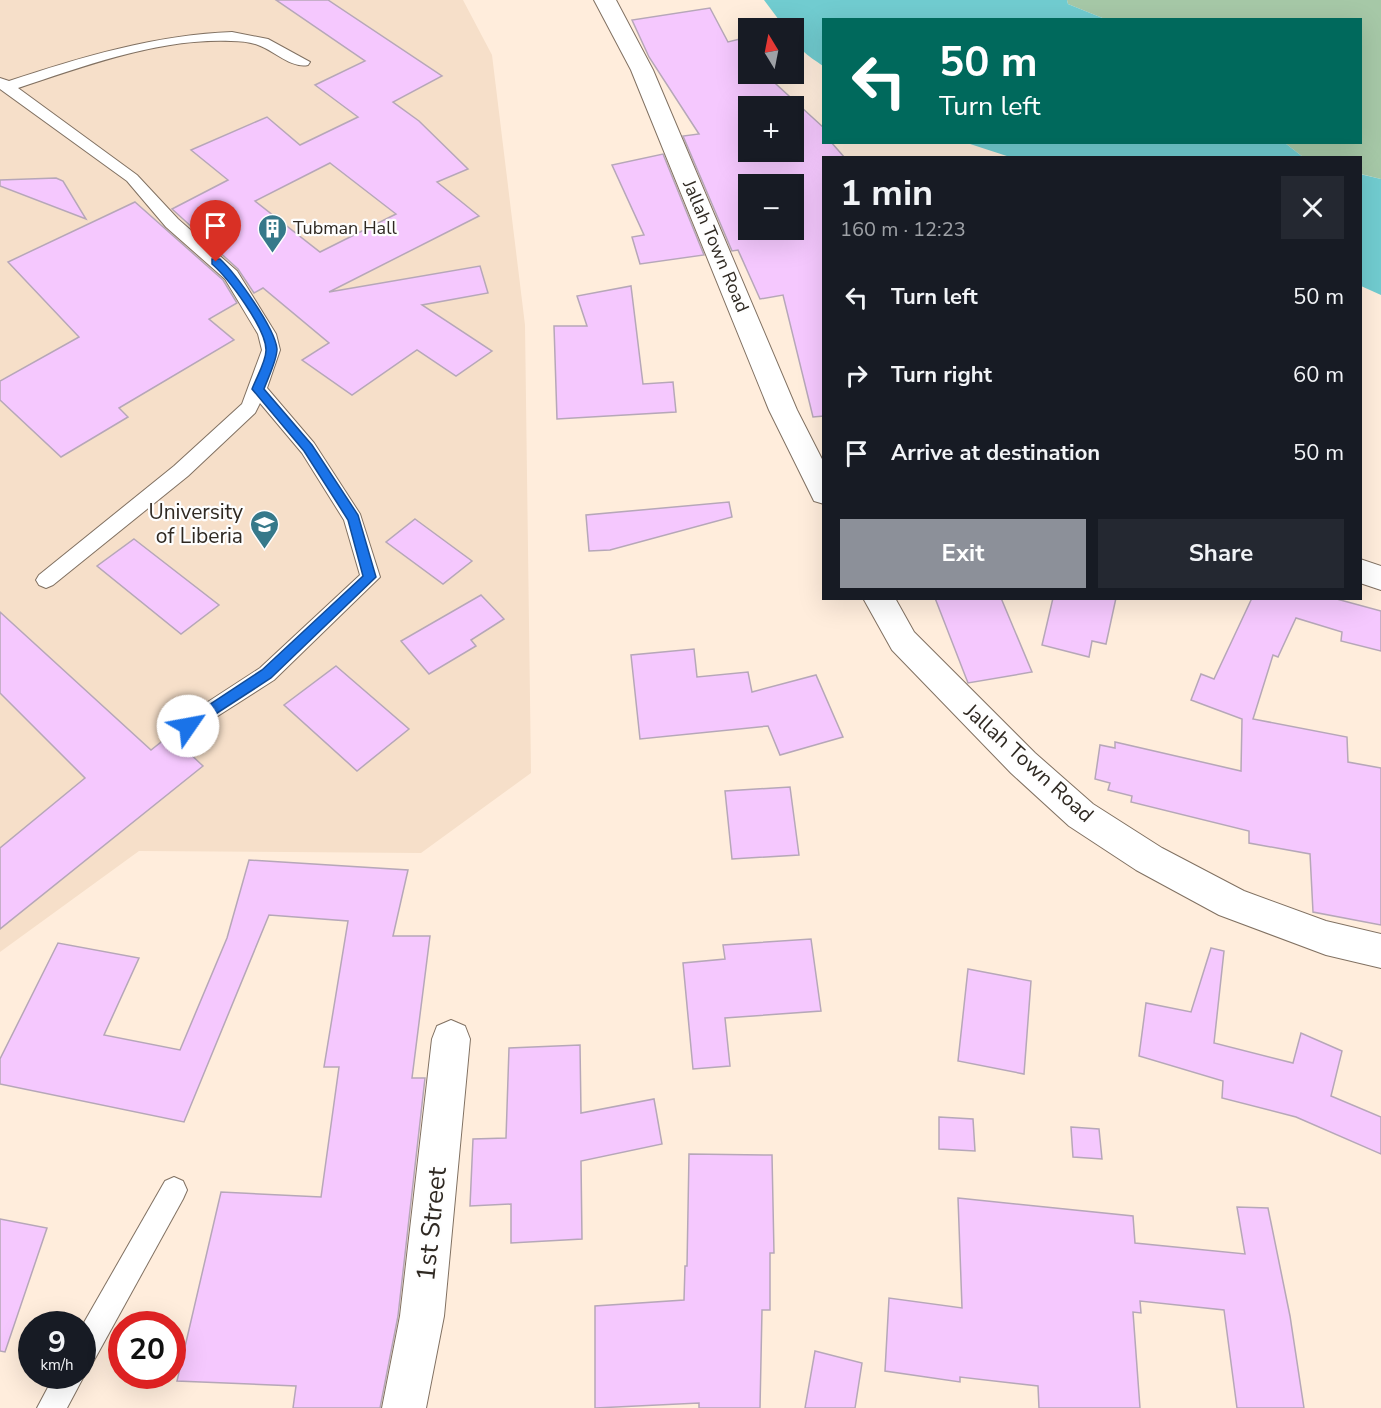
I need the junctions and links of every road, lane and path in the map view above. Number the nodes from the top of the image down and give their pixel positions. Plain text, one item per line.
1 (605, 0) edge
2 (303, 62) dead end
3 (4, 84) edge
4 (0, 100) edge
5 (27, 101) junction
6 (258, 389) junction
7 (822, 489) edge
8 (1362, 572) edge
9 (1381, 578) edge
10 (46, 580) dead end
11 (880, 600) edge
12 (188, 726) dead end
13 (1381, 951) edge
14 (451, 1039) dead end
15 (174, 1190) dead end
16 (96, 1329) edge
17 (62, 1389) edge
18 (51, 1408) edge
19 (404, 1408) edge

1 - 7 street, Jallah Town Road
2 - 3 lane
3 - 5 lane
4 - 5 lane
5 - 6 lane
6 - 10 lane
6 - 12 lane
8 - 9 street
11 - 13 street, Jallah Town Road
14 - 19 street, 1st Street
15 - 16 lane
17 - 18 lane

